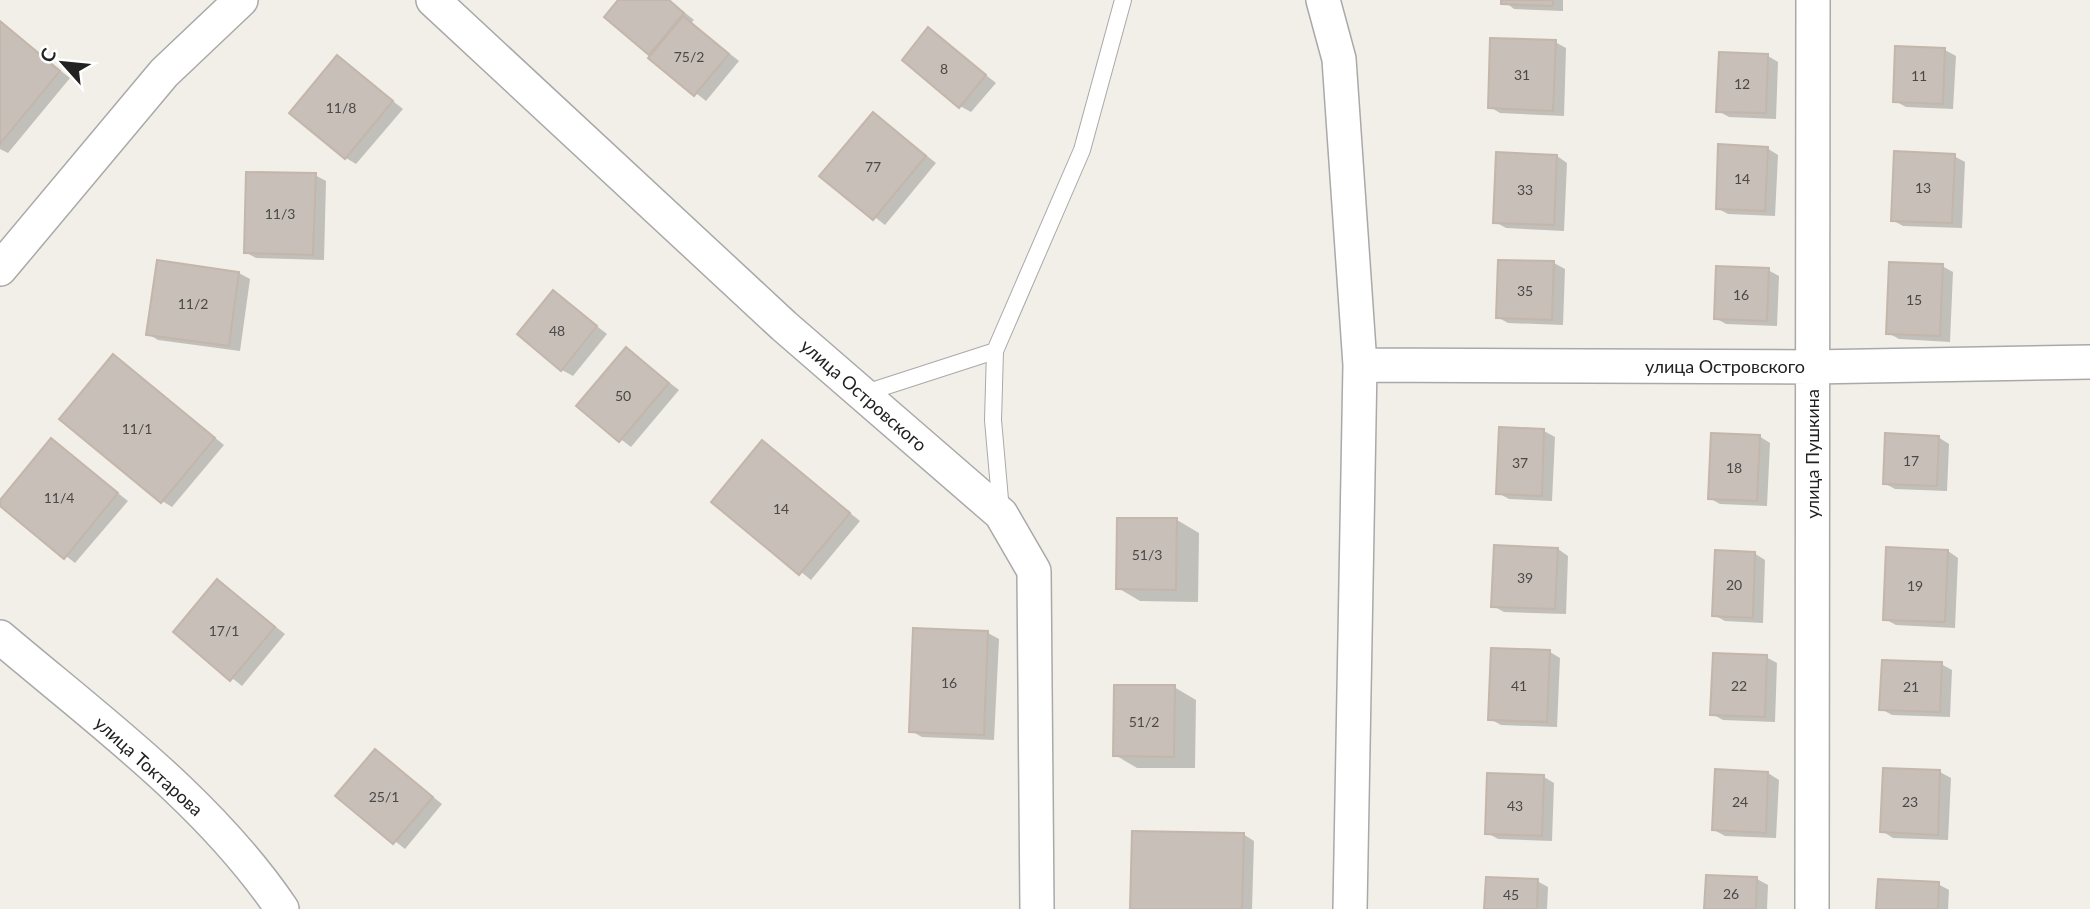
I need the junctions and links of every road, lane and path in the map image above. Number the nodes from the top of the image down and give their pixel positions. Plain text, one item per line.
1 (241, 0) edge
2 (433, 0) edge
3 (1123, 0) edge
4 (1323, 0) edge
5 (1813, 0) edge
6 (0, 270) edge
7 (995, 351) junction
8 (2090, 362) edge
9 (1360, 365) junction
10 (1812, 367) junction
11 (862, 394) junction
12 (1001, 514) junction
13 (0, 637) edge
14 (282, 909) edge
15 (1037, 909) edge
16 (1350, 909) edge
17 (1812, 909) edge

1 - 6 street
2 - 11 street, улица Островского
3 - 7 lane
4 - 9 street
5 - 10 street, улица Пушкина
7 - 11 lane
7 - 12 lane
8 - 10 street, улица Островского
9 - 10 street, улица Островского
9 - 16 street
10 - 17 street, улица Пушкина
11 - 12 street, улица Островского
12 - 15 street, улица Островского
13 - 14 street, улица Токтарова

